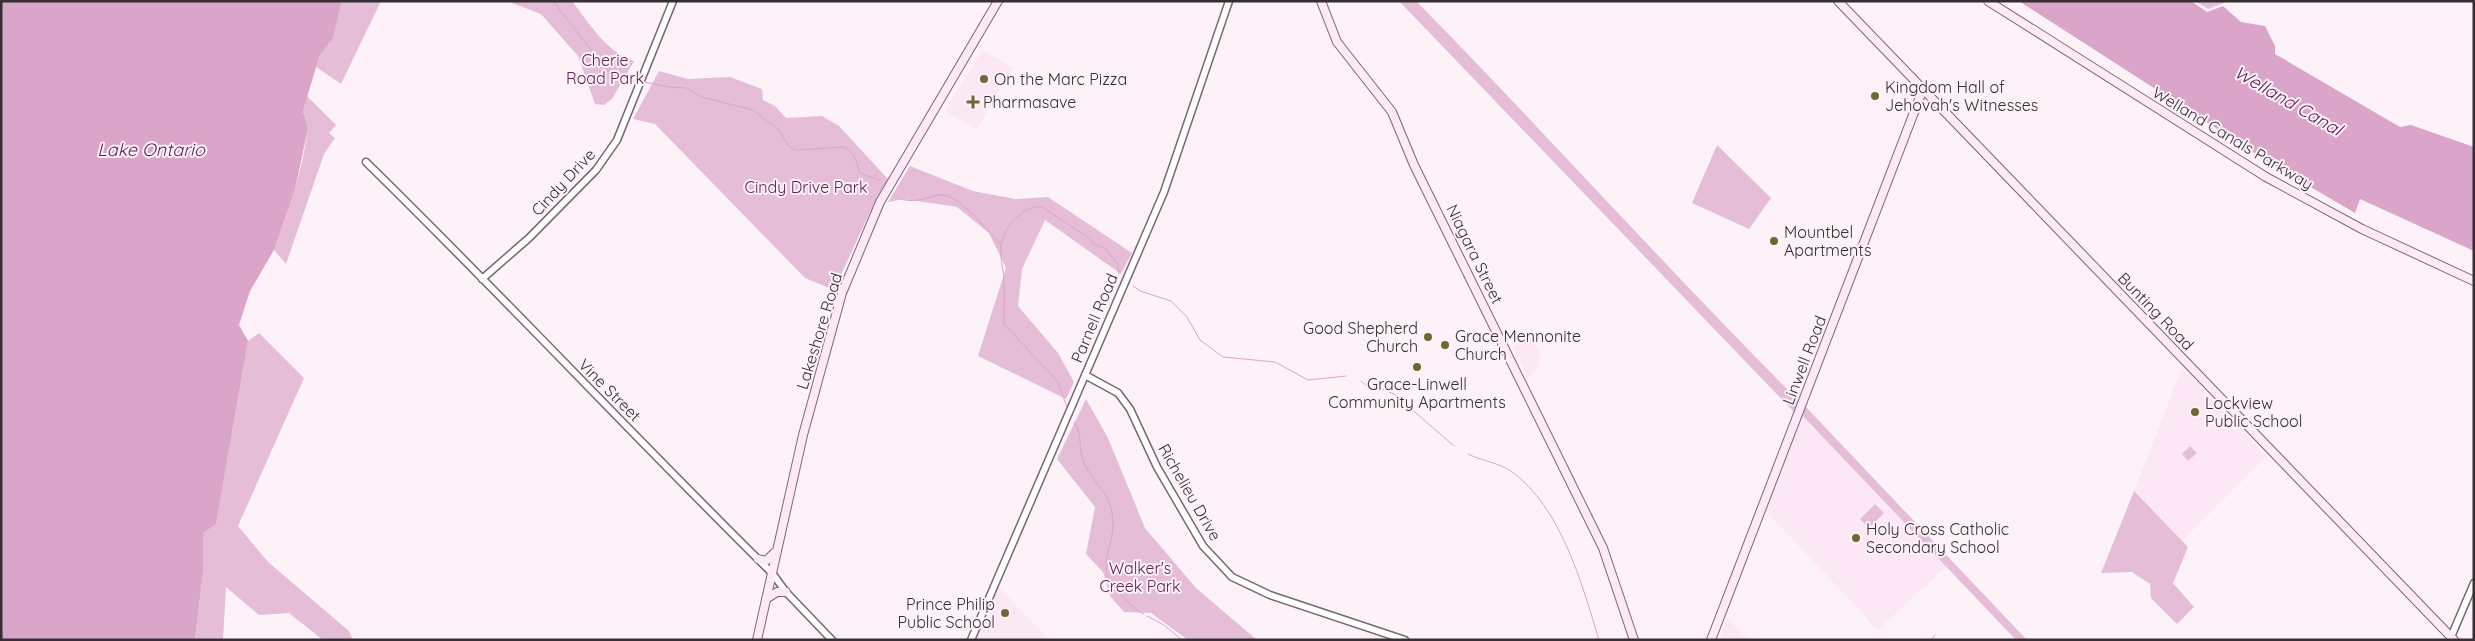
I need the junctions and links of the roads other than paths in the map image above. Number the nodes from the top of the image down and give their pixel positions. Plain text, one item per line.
1 (673, 1) edge
2 (998, 1) edge
3 (1229, 1) edge
4 (1321, 1) edge
5 (1838, 1) edge
6 (1988, 1) edge
7 (1923, 89) junction
8 (366, 162) dead end
9 (482, 279) junction
10 (2474, 281) edge
11 (1085, 374) junction
12 (777, 550) junction
13 (758, 559) junction
14 (772, 573) junction
15 (2474, 583) edge
16 (786, 592) junction
17 (766, 599) junction
18 (2451, 639) edge
19 (757, 640) edge
20 (832, 640) edge
21 (971, 640) edge
22 (1405, 640) edge
23 (1634, 640) edge
24 (1711, 640) edge

1 - 9 street, Cindy Drive
2 - 12 main road, Lakeshore Road
3 - 11 street, Parnell Road
4 - 23 main road, Niagara Street
5 - 7 main road, Bunting Road
6 - 10 main road, Welland Canals Parkway
7 - 18 main road, Bunting Road
7 - 24 main road, Linwell Road
8 - 9 street, Vine Street
9 - 13 street, Vine Street
11 - 21 street, Parnell Road
11 - 22 street, Richelieu Drive
12 - 13 main road
12 - 14 main road, Lakeshore Road
13 - 14 street, Vine Street
14 - 16 street, Vine Street
14 - 17 main road, Lakeshore Road
15 - 18 street
16 - 17 main road
16 - 20 street, Vine Street
17 - 19 main road, Lakeshore Road

